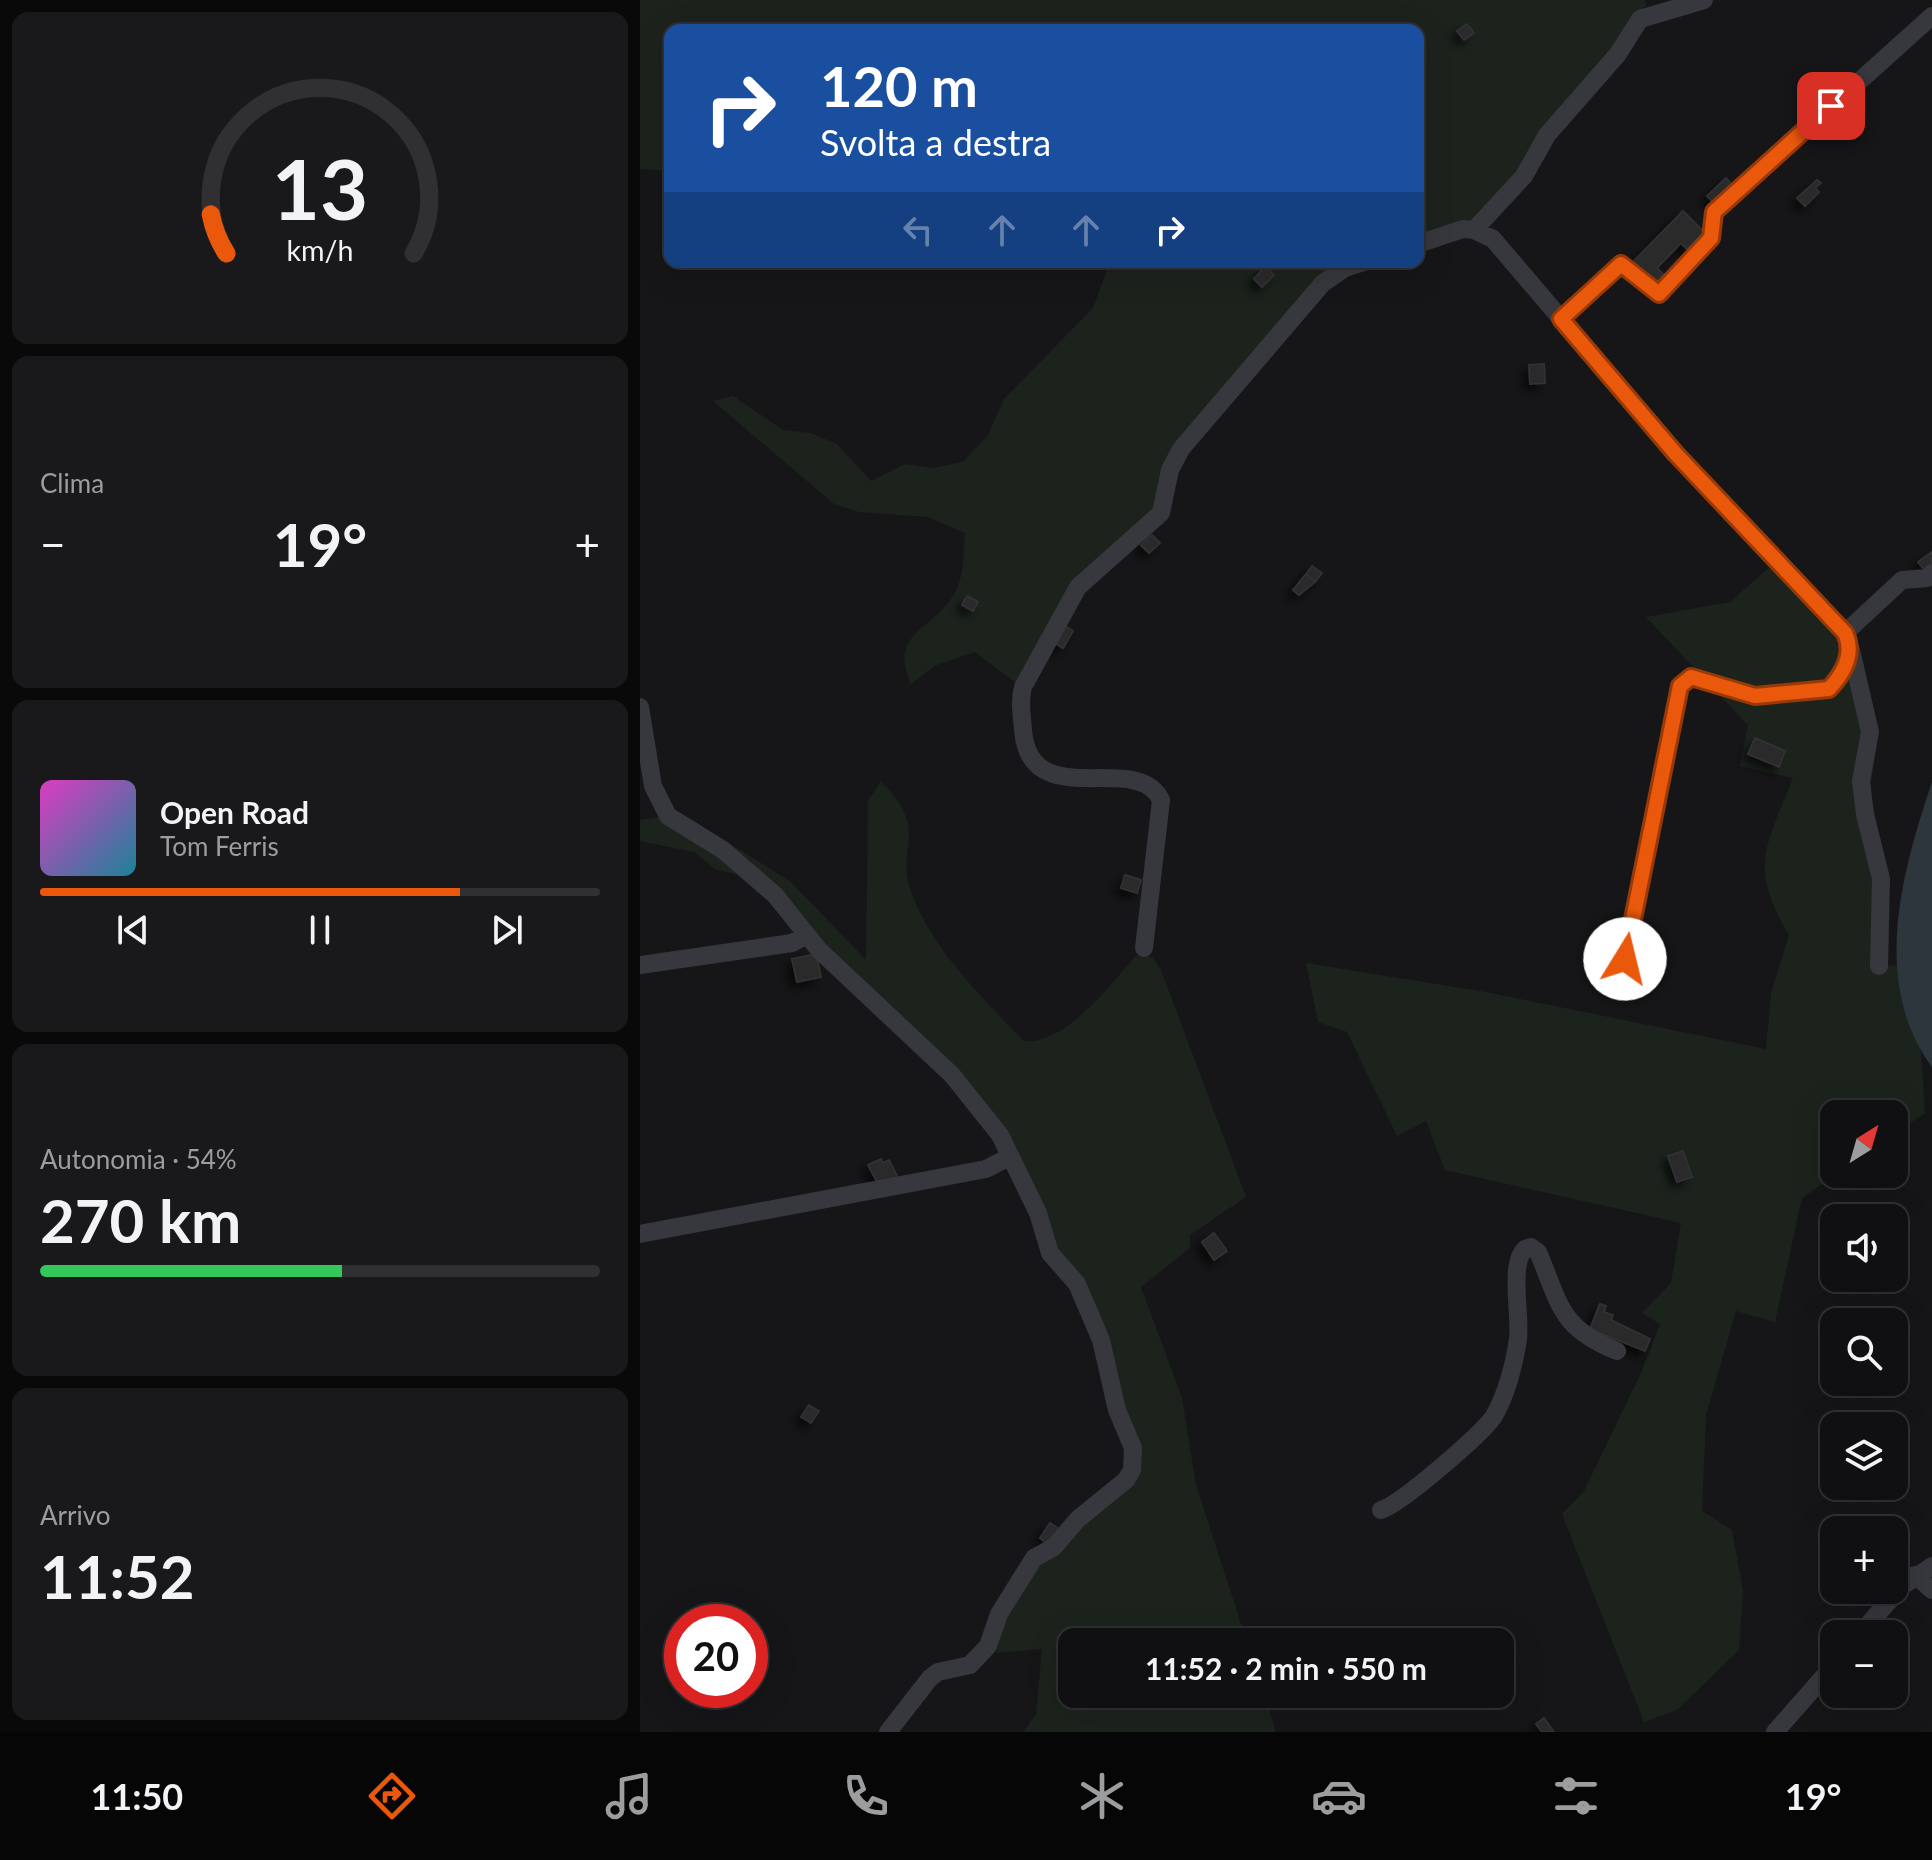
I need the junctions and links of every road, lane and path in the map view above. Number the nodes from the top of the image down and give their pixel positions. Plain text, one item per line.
1 (1704, 0) edge
2 (1932, 16) edge
3 (1474, 230) junction
4 (1424, 242) edge
5 (1345, 268) edge
6 (1561, 319) junction
7 (1932, 573) edge
8 (1847, 638) junction
9 (640, 707) edge
10 (807, 935) junction
11 (1144, 948) dead end
12 (1625, 959) dead end
13 (640, 965) edge
14 (1879, 966) dead end
15 (1009, 1157) junction
16 (640, 1234) edge
17 (1617, 1351) dead end
18 (1381, 1510) dead end
19 (1932, 1566) edge
20 (1915, 1575) junction
21 (1932, 1590) edge
22 (1873, 1620) edge
23 (1820, 1681) edge
24 (888, 1732) edge
25 (1775, 1732) edge

1 - 3 street
2 - 6 street
3 - 4 street
3 - 6 street
5 - 11 street
6 - 8 street
7 - 8 street
8 - 12 street
8 - 14 street
9 - 10 street
10 - 13 street
10 - 15 street
15 - 16 street
15 - 24 street
17 - 18 street
19 - 20 street
20 - 21 street
20 - 22 street
23 - 25 street

